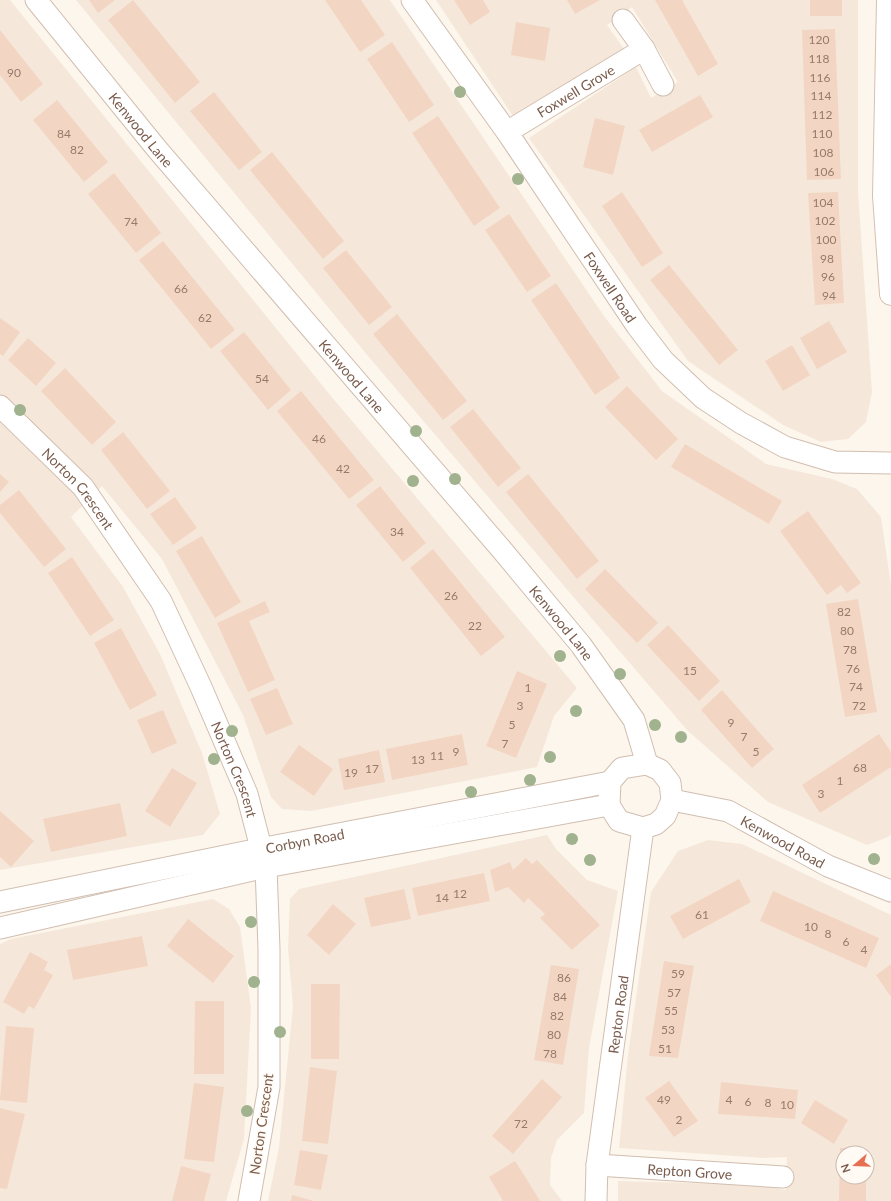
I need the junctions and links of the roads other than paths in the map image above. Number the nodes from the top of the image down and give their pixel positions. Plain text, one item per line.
1 (36, 0) edge
2 (412, 0) edge
3 (888, 0) edge
4 (623, 20) dead end
5 (644, 49) junction
6 (663, 85) dead end
7 (507, 132) junction
8 (891, 294) edge
9 (0, 406) edge
10 (891, 463) edge
11 (647, 764) junction
12 (610, 782) junction
13 (672, 800) junction
14 (609, 805) junction
15 (643, 828) junction
16 (263, 858) junction
17 (891, 891) edge
18 (0, 902) edge
19 (0, 928) edge
20 (597, 1165) junction
21 (782, 1177) dead end
22 (249, 1201) edge
23 (596, 1201) edge

1 - 11 street, Kenwood Lane
2 - 7 street, Foxwell Road
3 - 8 main road
4 - 5 street
5 - 6 street
5 - 7 street, Foxwell Grove
7 - 10 street, Foxwell Road
9 - 16 street, Norton Crescent
11 - 12 street
11 - 13 street
12 - 14 street
12 - 16 street, Corbyn Road
13 - 15 street
13 - 17 street, Kenwood Road
14 - 15 street
14 - 16 street, Corbyn Road
15 - 20 street, Repton Road
16 - 18 street, Corbyn Road
16 - 19 street, Corbyn Road
16 - 22 street, Norton Crescent
20 - 21 street, Repton Grove
20 - 23 street, Repton Road

